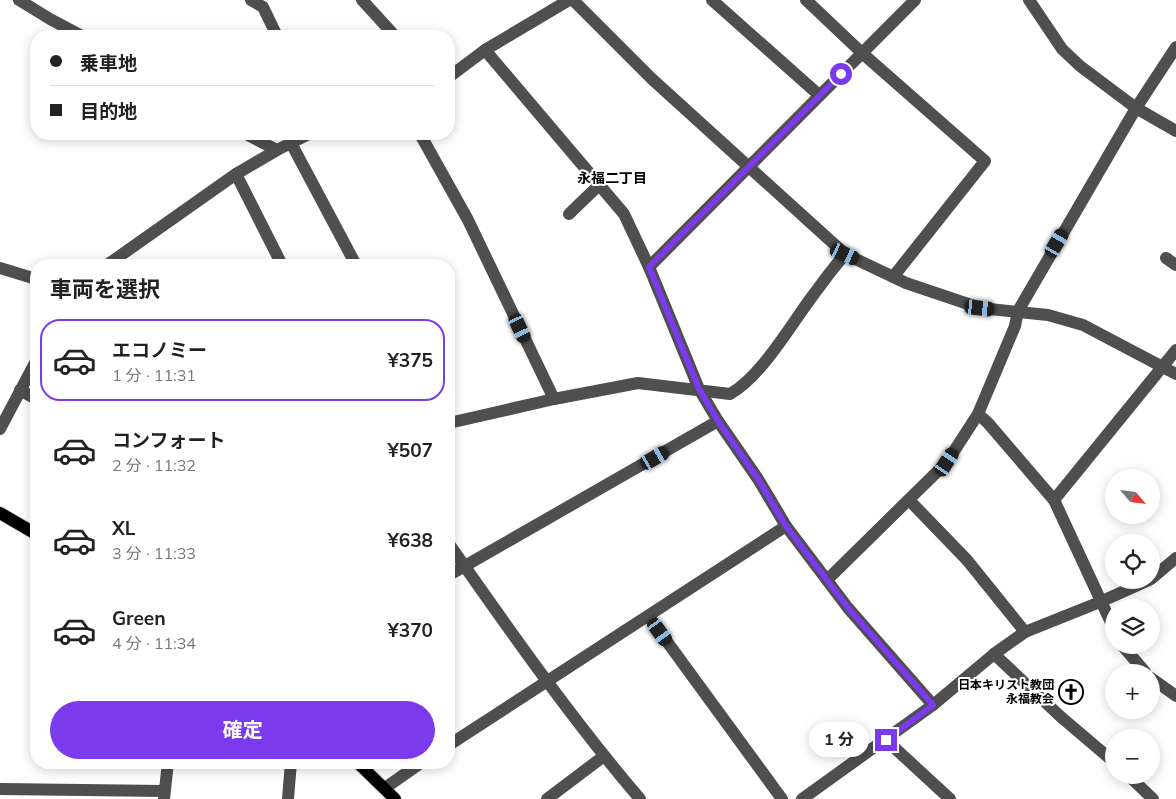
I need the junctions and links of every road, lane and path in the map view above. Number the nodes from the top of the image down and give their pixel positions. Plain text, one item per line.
1 (19, 0) edge
2 (252, 0) edge
3 (362, 0) edge
4 (570, 0) edge
5 (573, 0) edge
6 (712, 0) edge
7 (806, 0) edge
8 (915, 0) edge
9 (1029, 0) edge
10 (71, 30) edge
11 (274, 30) edge
12 (389, 30) edge
13 (1176, 48) edge
14 (485, 50) junction
15 (862, 53) junction
16 (455, 72) edge
17 (819, 96) junction
18 (1136, 108) junction
19 (1176, 131) edge
20 (258, 140) edge
21 (297, 140) edge
22 (423, 140) edge
23 (291, 143) junction
24 (277, 150) junction
25 (748, 166) junction
26 (236, 174) junction
27 (599, 185) junction
28 (568, 214) dead end
29 (845, 254) junction
30 (116, 259) edge
31 (279, 259) edge
32 (353, 259) edge
33 (649, 267) junction
34 (0, 268) edge
35 (30, 277) edge
36 (893, 277) junction
37 (1018, 311) junction
38 (1176, 350) edge
39 (1161, 368) junction
40 (30, 372) edge
41 (1176, 374) edge
42 (699, 389) junction
43 (20, 390) junction
44 (30, 396) edge
45 (554, 399) junction
46 (978, 414) junction
47 (718, 421) junction
48 (455, 423) edge
49 (0, 429) edge
50 (909, 500) junction
51 (1054, 500) junction
52 (0, 513) edge
53 (786, 526) junction
54 (30, 530) edge
55 (455, 553) edge
56 (1176, 558) edge
57 (465, 567) junction
58 (1160, 572) edge
59 (455, 573) edge
60 (827, 580) junction
61 (1130, 589) edge
62 (1100, 602) junction
63 (1105, 612) edge
64 (649, 617) junction
65 (1025, 632) junction
66 (994, 654) junction
67 (1130, 654) edge
68 (1138, 664) edge
69 (547, 681) junction
70 (1160, 684) edge
71 (1176, 696) edge
72 (933, 705) junction
73 (886, 740) junction
74 (455, 741) edge
75 (1105, 754) edge
76 (604, 756) junction
77 (167, 769) edge
78 (290, 769) edge
79 (364, 769) edge
80 (412, 769) edge
81 (1137, 784) edge
82 (384, 788) junction
83 (0, 789) edge
84 (164, 795) edge
85 (288, 799) edge
86 (395, 799) edge
87 (547, 799) edge
88 (640, 799) edge
89 (782, 799) edge
90 (802, 799) edge
91 (950, 799) edge
92 (1153, 799) edge

1 - 10 street
2 - 11 street
3 - 12 street
4 - 14 street
5 - 25 street
6 - 17 street
7 - 15 street
8 - 15 street
9 - 18 street
13 - 18 street
14 - 16 street
14 - 27 street
15 - 17 street
15 - 36 street
17 - 25 street
18 - 19 street
18 - 37 street
20 - 24 street
21 - 23 street
22 - 45 street
23 - 24 street
23 - 32 street
24 - 26 street
25 - 29 street
25 - 33 street
26 - 30 street
26 - 31 street
27 - 28 street
27 - 33 street
29 - 36 street
29 - 42 street
33 - 42 street
34 - 35 street
36 - 37 street
37 - 39 street
37 - 46 street
38 - 39 street
39 - 41 street
39 - 51 street
40 - 43 street
42 - 45 street
42 - 47 street
43 - 44 street
43 - 49 street
45 - 48 street
46 - 50 street
46 - 51 street
47 - 53 street
47 - 57 street
50 - 60 street
50 - 65 street
51 - 62 street
52 - 54 main road
53 - 60 street
53 - 64 street
55 - 57 street
56 - 58 street
57 - 59 street
57 - 69 street
60 - 72 street
61 - 62 street
62 - 63 street
62 - 65 street
64 - 69 street
64 - 89 street
65 - 66 street
66 - 72 street
66 - 75 street
67 - 68 street
69 - 74 street
69 - 76 street
70 - 71 street
72 - 73 street
73 - 90 street
73 - 91 street
76 - 87 street
76 - 88 street
77 - 84 street
78 - 85 street
79 - 82 main road
80 - 82 street
81 - 92 street
82 - 86 main road
83 - 84 street

